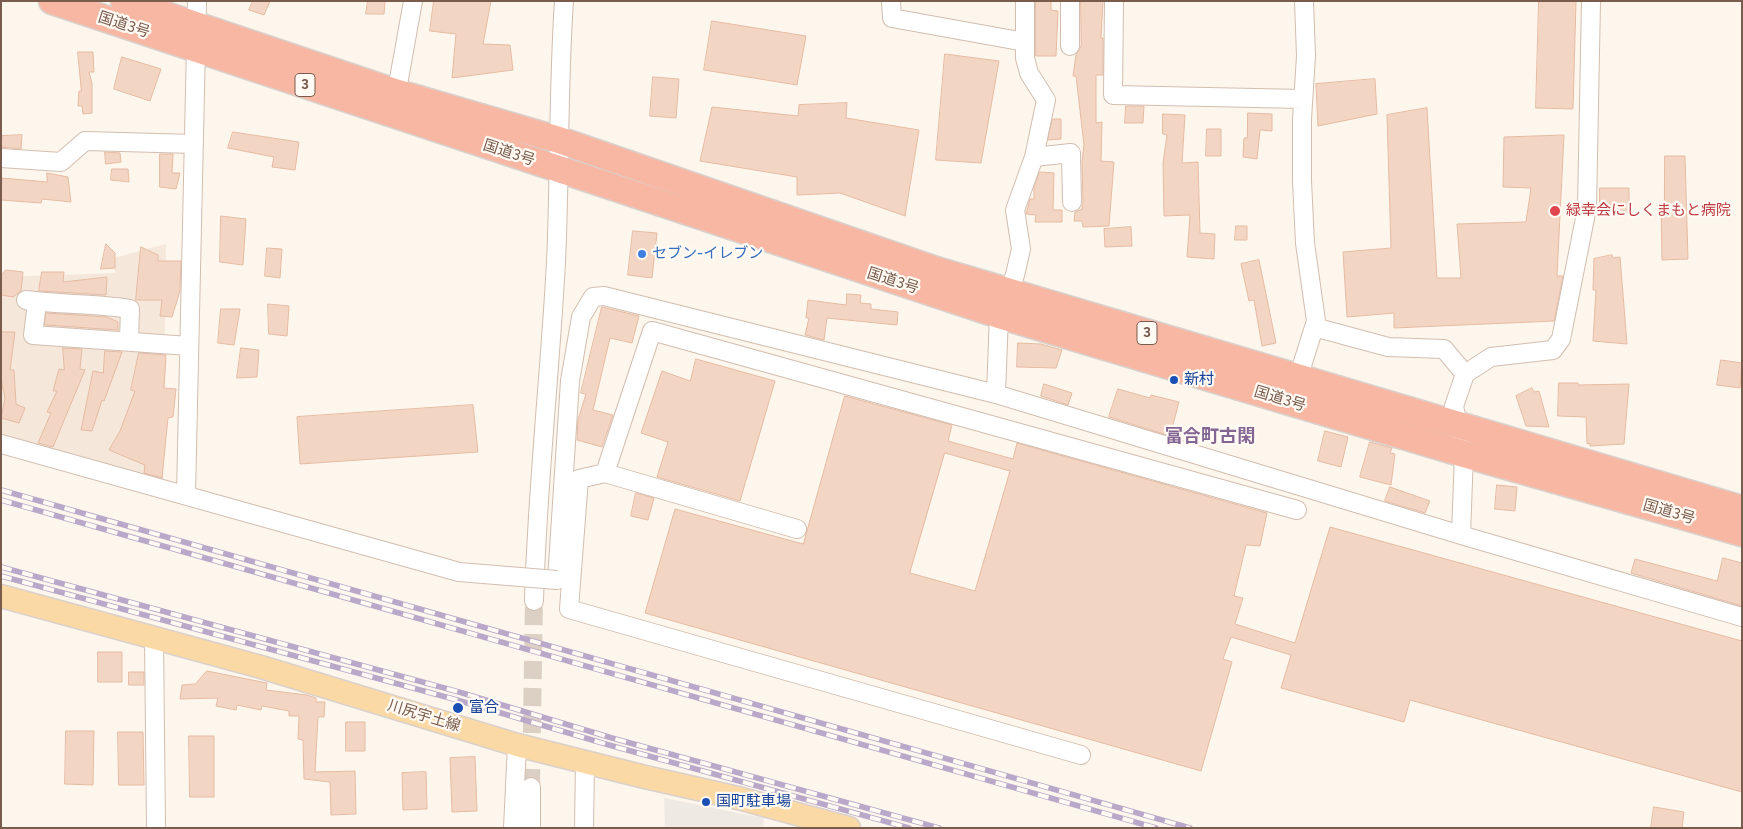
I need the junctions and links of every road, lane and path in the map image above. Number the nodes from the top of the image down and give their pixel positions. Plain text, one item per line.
1 (52, 1) edge
2 (124, 1) edge
3 (413, 1) edge
4 (564, 1) edge
5 (891, 1) edge
6 (1025, 1) edge
7 (1070, 1) edge
8 (1114, 1) edge
9 (1304, 1) edge
10 (1591, 1) edge
11 (196, 25) edge
12 (1025, 42) junction
13 (1070, 46) dead end
14 (1303, 99) junction
15 (394, 103) junction
16 (559, 140) junction
17 (194, 144) junction
18 (1034, 156) junction
19 (1, 158) edge
20 (559, 169) junction
21 (1072, 202) dead end
22 (1003, 303) junction
23 (1314, 327) junction
24 (129, 341) junction
25 (797, 344) junction
26 (190, 346) junction
27 (790, 369) junction
28 (1465, 374) junction
29 (1298, 378) junction
30 (996, 394) junction
31 (1459, 426) junction
32 (1, 444) edge
33 (1464, 454) junction
34 (605, 473) junction
35 (186, 494) junction
36 (1742, 509) edge
37 (1297, 510) dead end
38 (797, 529) dead end
39 (1742, 533) edge
40 (1461, 535) junction
41 (1, 596) edge
42 (534, 601) tunnel mouth
43 (1742, 617) edge
44 (154, 638) junction
45 (517, 745) junction
46 (1081, 755) dead end
47 (585, 762) junction
48 (531, 787) tunnel mouth
49 (156, 828) edge
50 (513, 828) edge
51 (531, 828) edge
52 (584, 828) edge
53 (848, 828) edge

1 - 11 highway, 国道3号 / 3
2 - 11 highway, 国道3号 / 3
3 - 15 street
4 - 16 street
5 - 12 street
6 - 12 street
7 - 13 street
8 - 14 street
9 - 14 street
10 - 28 street
11 - 15 highway, 国道3号 / 3
11 - 17 street
12 - 18 street
14 - 23 street
15 - 16 highway, 国道3号 / 3
15 - 20 highway, 国道3号 / 3
16 - 20 street
16 - 22 highway, 国道3号 / 3
17 - 19 street
17 - 26 street
18 - 21 street
18 - 22 street
20 - 22 highway, 国道3号 / 3
20 - 42 street
22 - 29 highway, 国道3号 / 3
22 - 30 street
22 - 33 highway, 国道3号 / 3
23 - 28 street
23 - 29 street
24 - 24 street
24 - 26 street
25 - 27 street
25 - 30 street
25 - 35 street, bridge
26 - 35 street
27 - 34 street
27 - 37 street
28 - 31 street
29 - 31 highway, 国道3号 / 3
30 - 40 street
31 - 33 street
31 - 36 highway, 国道3号 / 3
32 - 35 street
33 - 39 highway, 国道3号 / 3
33 - 40 street
34 - 38 street
34 - 46 street
40 - 43 street
41 - 44 main road, 川尻宇土線
44 - 45 main road, 川尻宇土線
44 - 49 street
45 - 47 main road, 川尻宇土線
45 - 50 street
47 - 52 street
47 - 53 main road, 川尻宇土線
48 - 51 street

